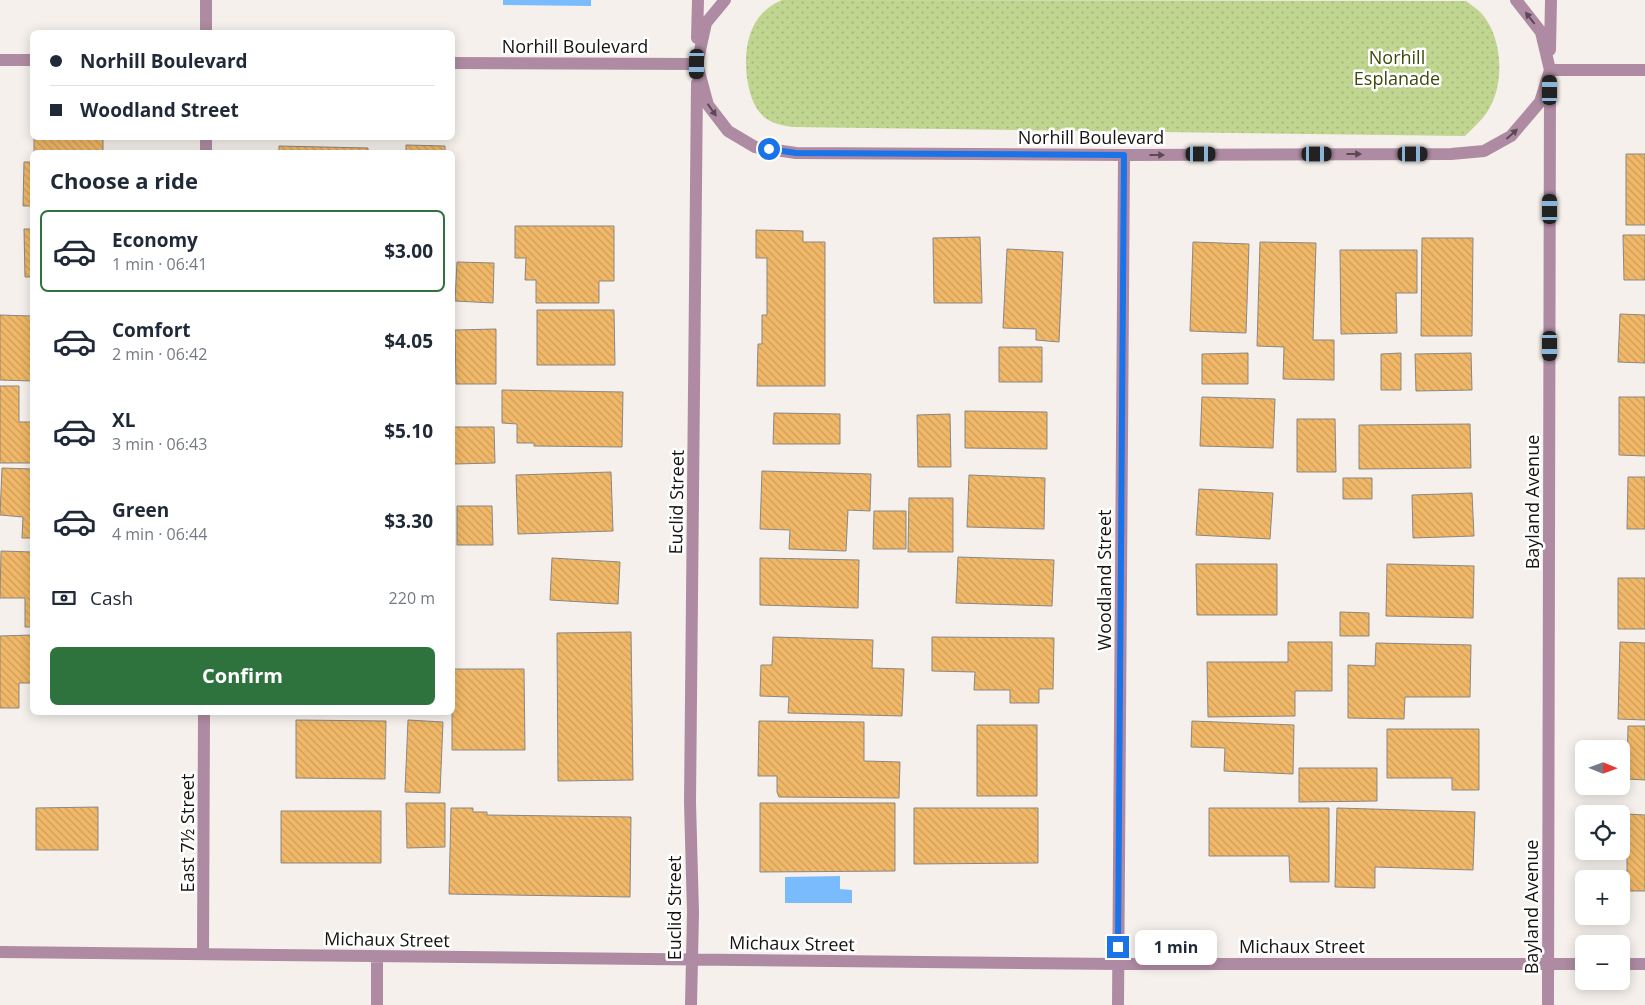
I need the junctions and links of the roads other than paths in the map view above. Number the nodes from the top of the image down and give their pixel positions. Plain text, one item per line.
1 (206, 0) edge
2 (698, 0) edge
3 (724, 0) edge
4 (1516, 0) edge
5 (1551, 0) edge
6 (206, 30) edge
7 (0, 60) edge
8 (30, 60) edge
9 (455, 63) edge
10 (697, 64) junction
11 (1550, 70) junction
12 (1645, 70) edge
13 (1124, 155) junction
14 (204, 715) edge
15 (0, 952) edge
16 (203, 954) junction
17 (377, 957) junction
18 (692, 959) junction
19 (1118, 964) junction
20 (1549, 964) junction
21 (1575, 964) edge
22 (1630, 964) edge
23 (1645, 964) edge
24 (377, 1005) edge
25 (691, 1005) edge
26 (1118, 1005) edge
27 (1548, 1005) edge

1 - 6 street
2 - 10 street, Euclid Street
3 - 10 street, Norhill Boulevard
11 -> 4 street
5 - 11 street, Bayland Avenue
7 - 8 street
9 - 10 street, Norhill Boulevard
10 -> 13 street, Norhill Boulevard
10 - 18 street, Euclid Street
11 - 12 street
13 -> 11 street, Norhill Boulevard
11 - 20 street, Bayland Avenue
13 - 19 street, Woodland Street
14 - 16 street, East 7½ Street
15 - 16 street, Michaux Street
16 - 17 street, Michaux Street
17 - 18 street, Michaux Street
17 - 24 street
18 - 19 street, Michaux Street
18 - 25 street, Euclid Street
19 - 20 street, Michaux Street
19 - 26 street, Woodland Street
20 - 21 street, Michaux Street
20 - 27 street, Bayland Avenue
22 - 23 street

